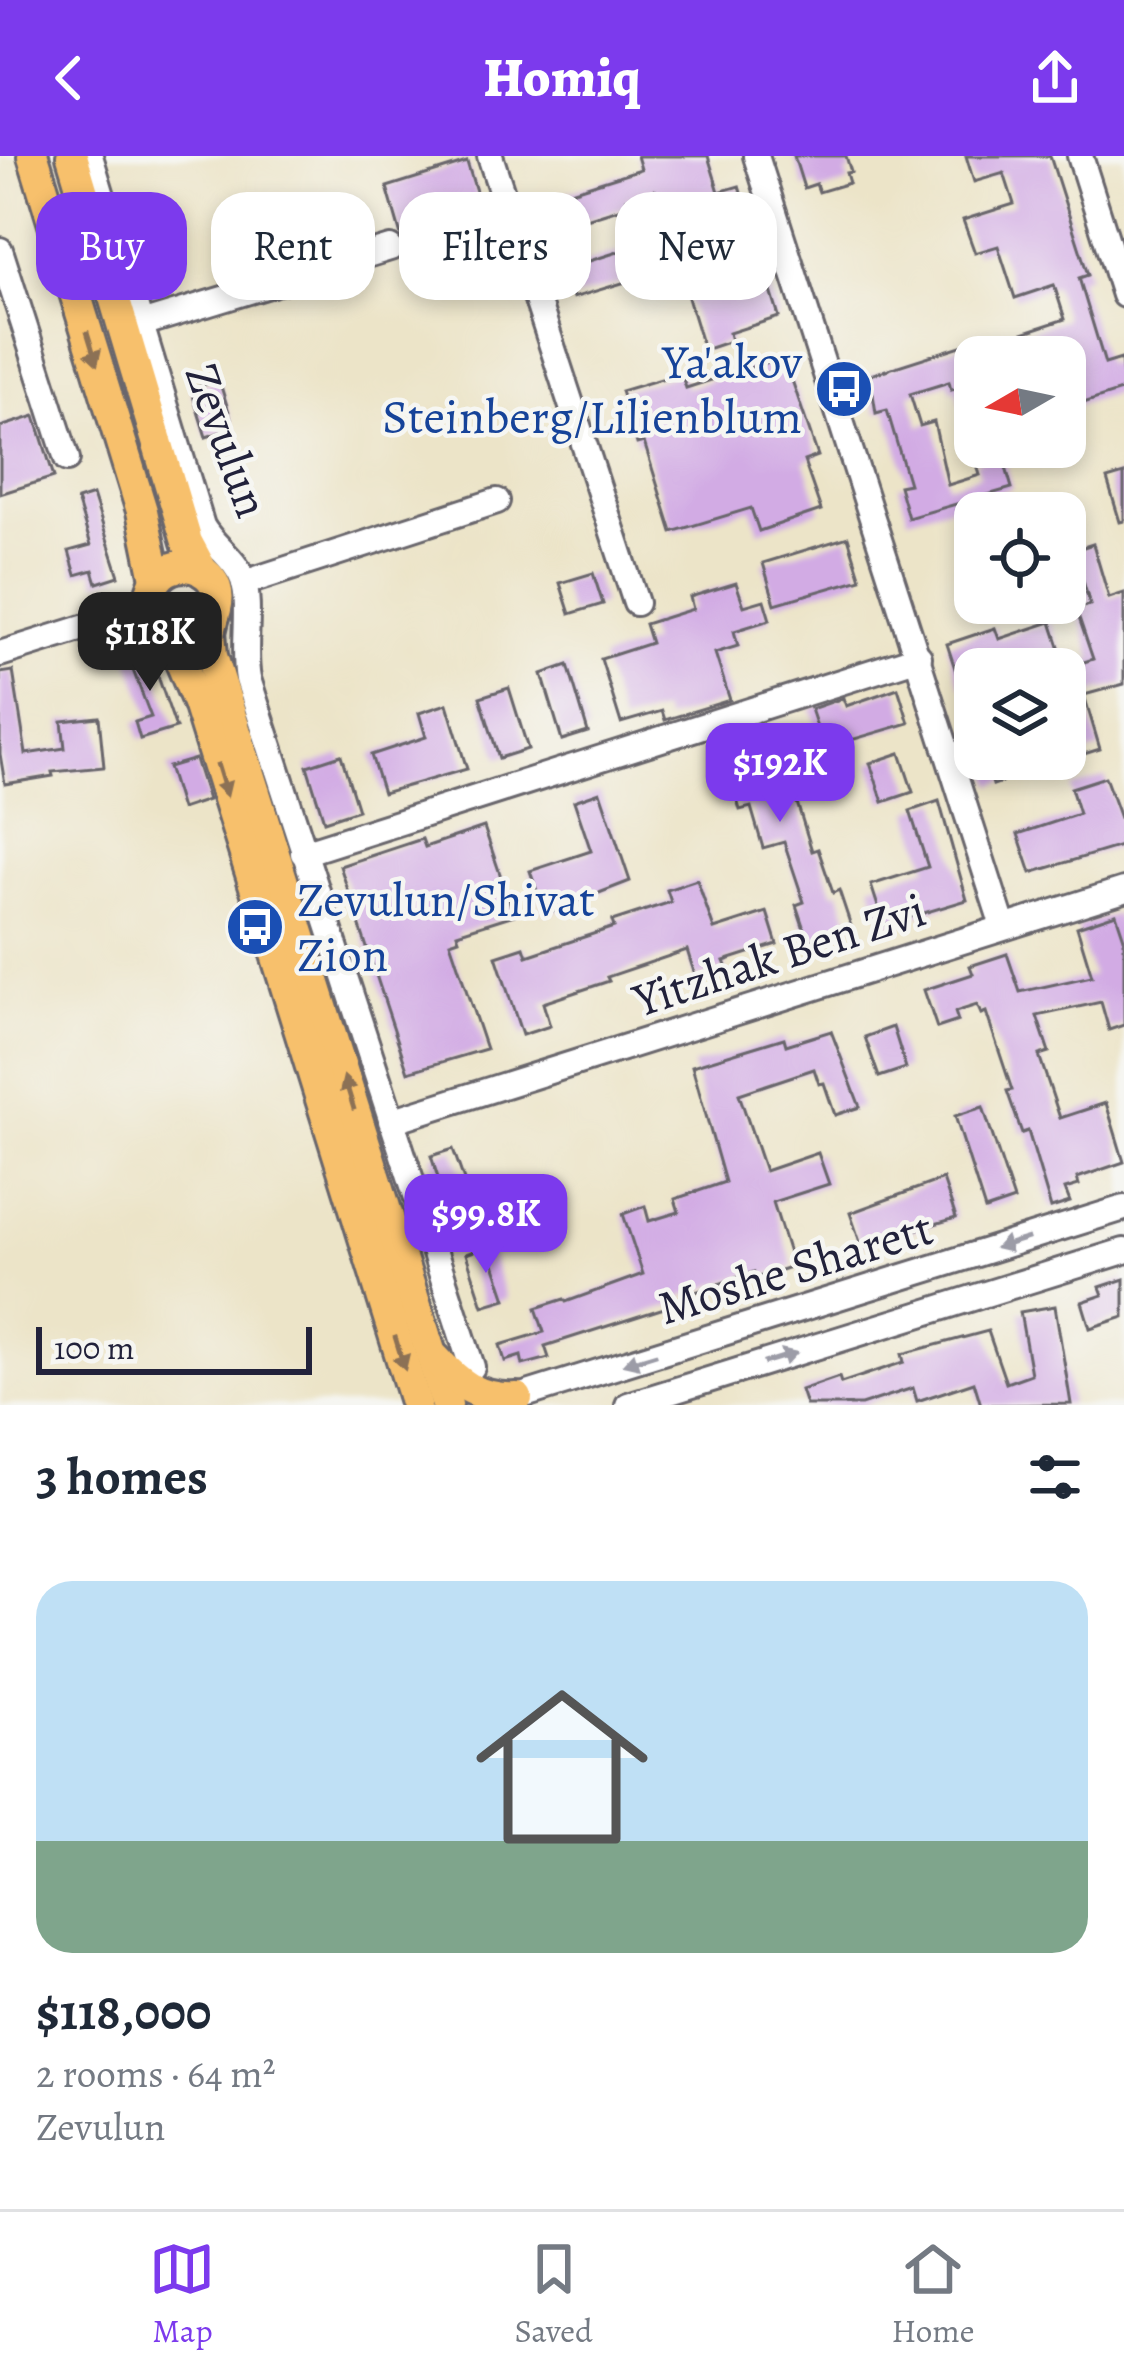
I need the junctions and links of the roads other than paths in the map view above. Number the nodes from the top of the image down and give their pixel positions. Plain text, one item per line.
1 (33, 156) edge
2 (72, 156) edge
3 (90, 156) edge
4 (490, 156) edge
5 (756, 156) edge
6 (1080, 156) edge
7 (390, 248) dead end
8 (0, 250) edge
9 (1124, 295) edge
10 (141, 324) junction
11 (67, 459) dead end
12 (497, 501) dead end
13 (203, 572) junction
14 (244, 583) junction
15 (636, 604) dead end
16 (158, 606) junction
17 (214, 616) junction
18 (0, 654) edge
19 (919, 657) junction
20 (302, 853) junction
21 (1124, 890) edge
22 (1003, 926) junction
23 (391, 1121) junction
24 (1124, 1208) edge
25 (1124, 1251) edge
26 (432, 1355) junction
27 (472, 1366) dead end
28 (504, 1401) edge
29 (416, 1405) edge
30 (447, 1405) edge
31 (628, 1405) edge

1 -> 16 main road, Zevulun
2 - 13 main road, Zevulun
3 - 10 street, Zevulun
4 - 15 street
5 - 19 street
6 - 9 street
7 - 10 street
8 - 11 street
10 - 14 street, Zevulun
12 - 14 street
13 - 16 main road
13 - 17 main road
14 - 20 street, Zevulun
16 - 17 main road
16 - 18 street
16 -> 29 main road, Zevulun
26 -> 17 main road
19 - 20 street
19 - 22 street
20 - 23 street, Zevulun
21 - 22 street, Yitzhak Ben Zvi
22 - 23 street, Yitzhak Ben Zvi
23 - 27 street, Zevulun
24 -> 28 street, Moshe Sharett
31 -> 25 street, Moshe Sharett
26 - 28 main road
26 - 30 main road

